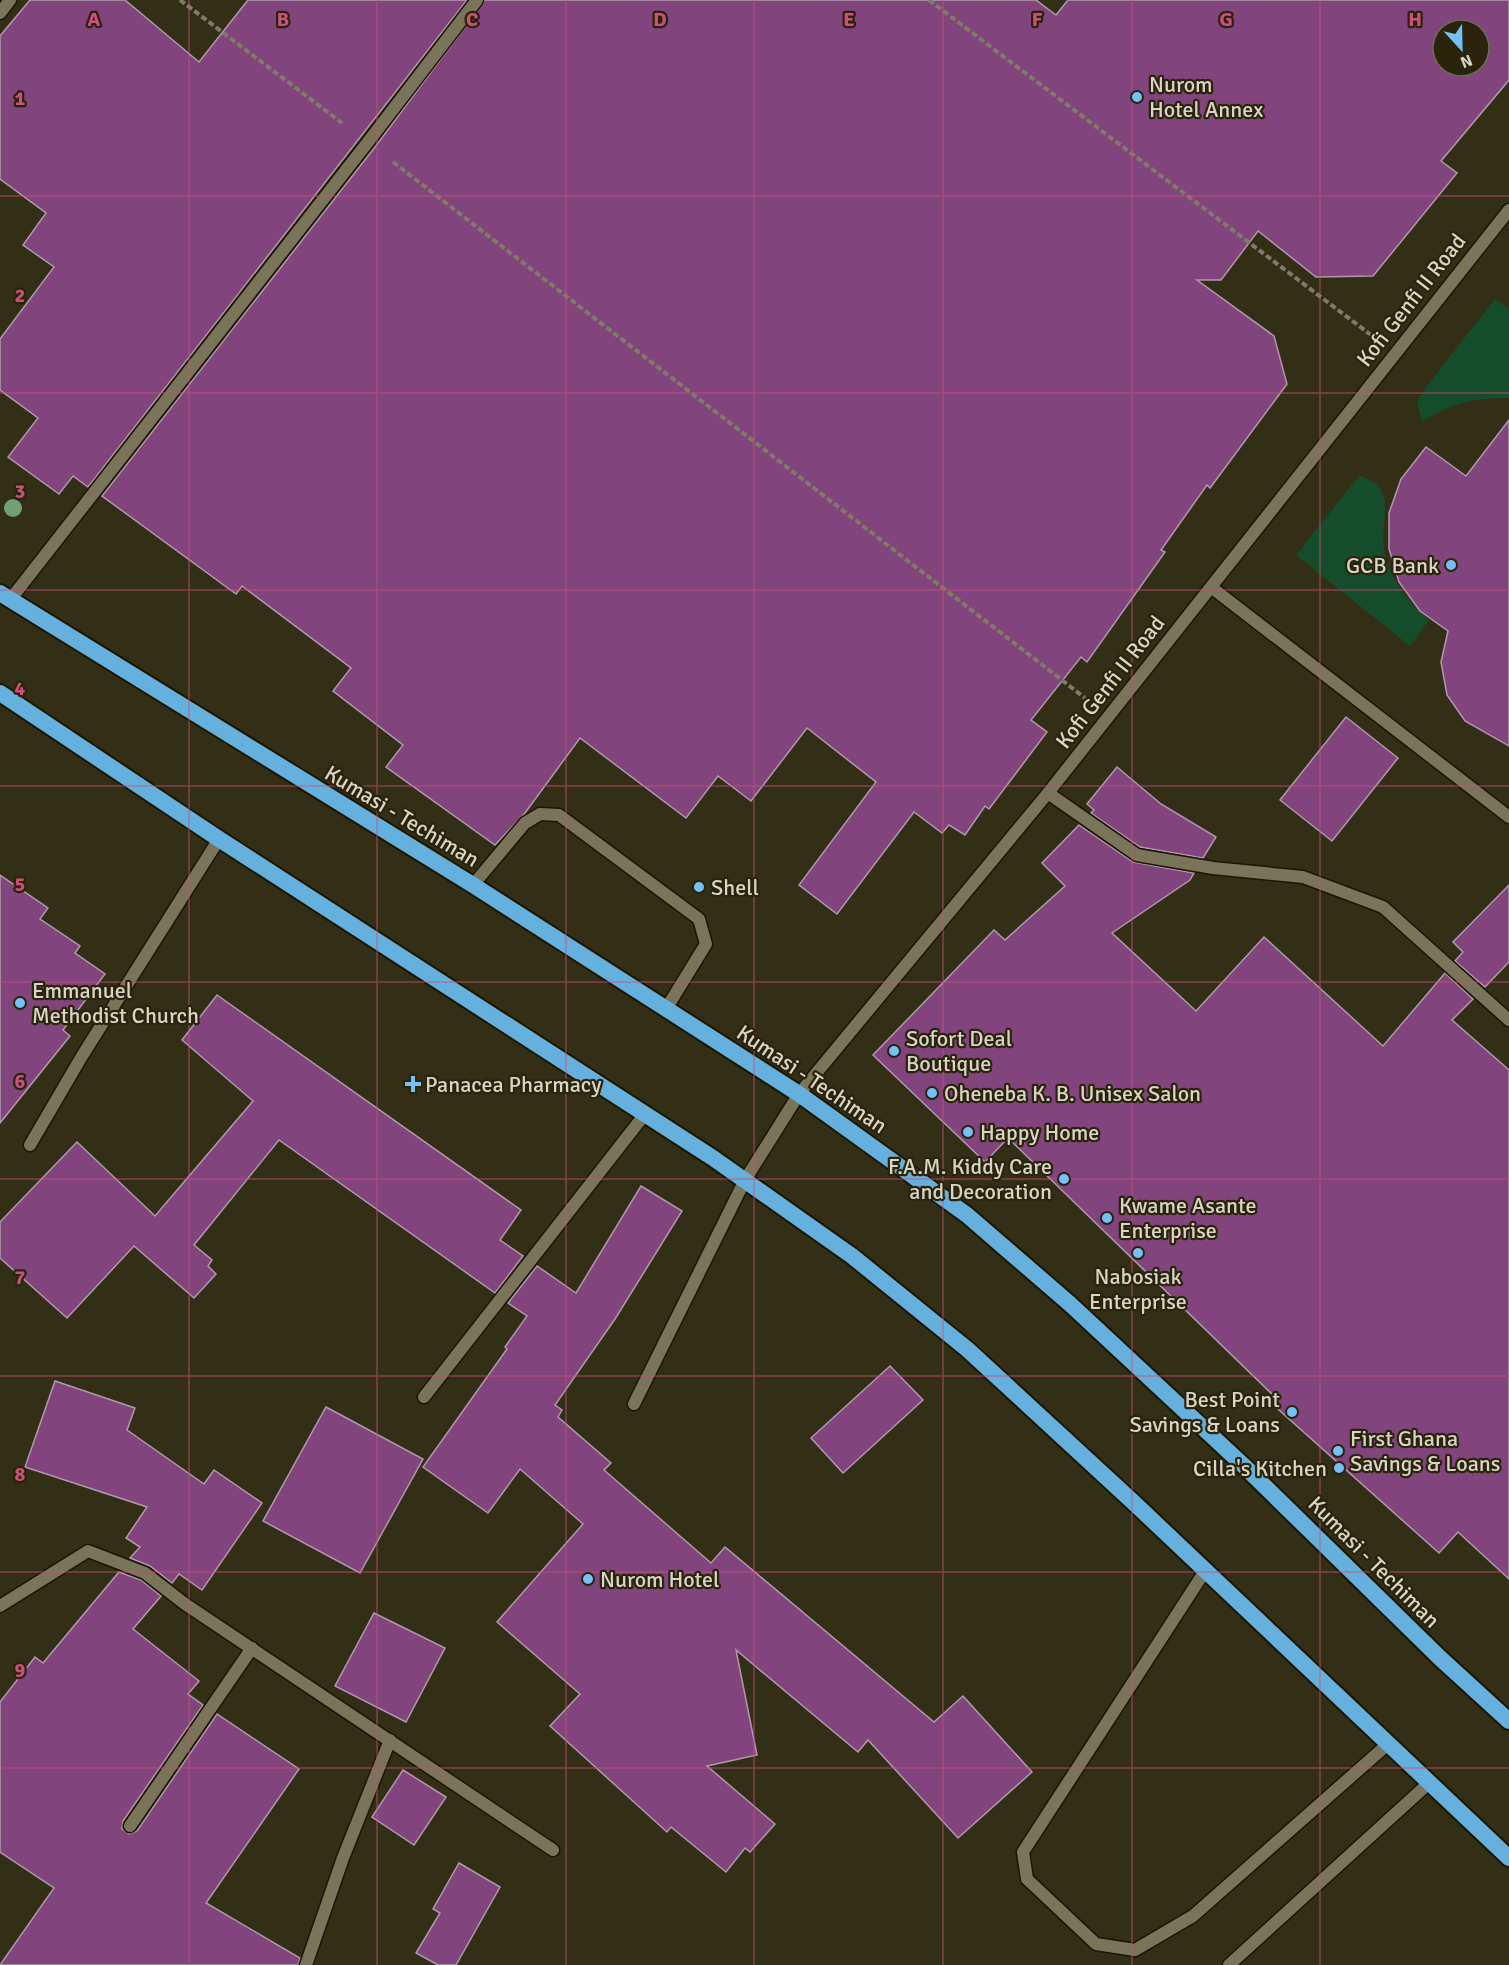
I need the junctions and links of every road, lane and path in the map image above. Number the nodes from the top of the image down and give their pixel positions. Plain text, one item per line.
1 (10, 0) edge
2 (180, 0) edge
3 (477, 0) edge
4 (929, 0) edge
5 (0, 13) edge
6 (368, 142) junction
7 (1509, 210) edge
8 (1395, 354) junction
9 (1211, 587) junction
10 (5, 596) edge
11 (0, 693) edge
12 (1109, 716) junction
13 (1048, 793) junction
14 (1509, 817) edge
15 (219, 839) junction
16 (473, 885) junction
17 (666, 1009) junction
18 (1509, 1020) edge
19 (799, 1094) junction
20 (645, 1114) junction
21 (30, 1145) dead end
22 (745, 1180) junction
23 (424, 1397) dead end
24 (634, 1404) dead end
25 (1205, 1570) junction
26 (0, 1606) edge
27 (252, 1648) junction
28 (1509, 1721) edge
29 (390, 1740) junction
30 (1388, 1744) junction
31 (1429, 1783) junction
32 (130, 1826) dead end
33 (553, 1850) dead end
34 (1509, 1858) edge
35 (306, 1965) edge
36 (1229, 1965) edge

1 - 5 street
2 - 6 path
3 - 6 street
4 - 8 path
6 - 10 street
6 - 12 path
7 - 8 street, Kofi Genfi II Road
8 - 9 street, Kofi Genfi II Road
9 - 12 street, Kofi Genfi II Road
9 - 14 street
10 - 16 highway, Kumasi - Techiman
11 - 15 highway
12 - 13 street, Kofi Genfi II Road
13 - 18 street
13 - 19 street, Kofi Genfi II Road
15 - 20 highway
15 - 21 street
16 - 17 highway, Kumasi - Techiman
16 - 17 street
17 - 19 highway, Kumasi - Techiman
19 - 22 street, Kofi Genfi II Road
19 - 28 highway, Kumasi - Techiman
20 - 22 highway
20 - 23 street
22 - 24 street, Kofi Genfi II Road
22 - 25 highway
25 - 30 highway
25 - 30 street
26 - 27 street
27 - 29 street
27 - 32 street
29 - 33 street
29 - 35 street
30 - 31 highway
31 - 34 highway
31 - 36 street

